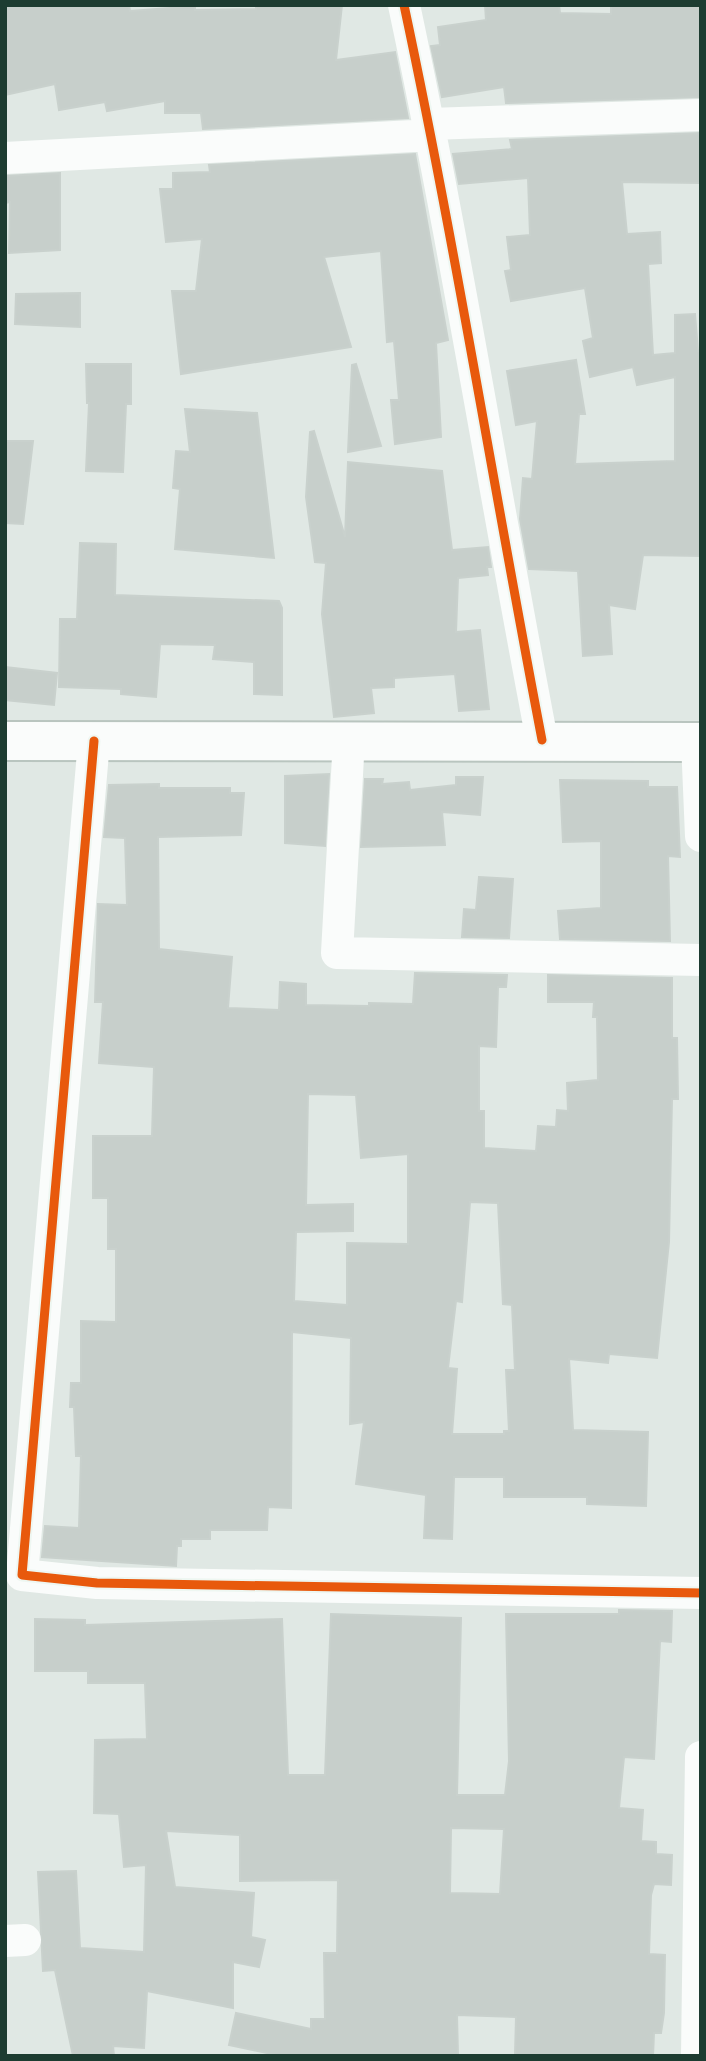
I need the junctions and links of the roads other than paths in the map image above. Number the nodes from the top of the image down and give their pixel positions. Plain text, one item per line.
1 (404, 5) edge
2 (701, 115) edge
3 (431, 130) junction
4 (5, 158) edge
5 (349, 739) junction
6 (542, 740) junction
7 (5, 741) edge
8 (94, 741) junction
9 (699, 741) edge
10 (701, 836) edge
11 (701, 960) edge
12 (701, 1593) edge
13 (701, 1757) edge
14 (697, 2056) edge

1 - 3 street
2 - 3 street
3 - 4 street
3 - 6 street
5 - 6 main road
5 - 8 main road
5 - 11 street
6 - 9 main road
7 - 8 main road
8 - 12 street
9 - 10 street
13 - 14 street

